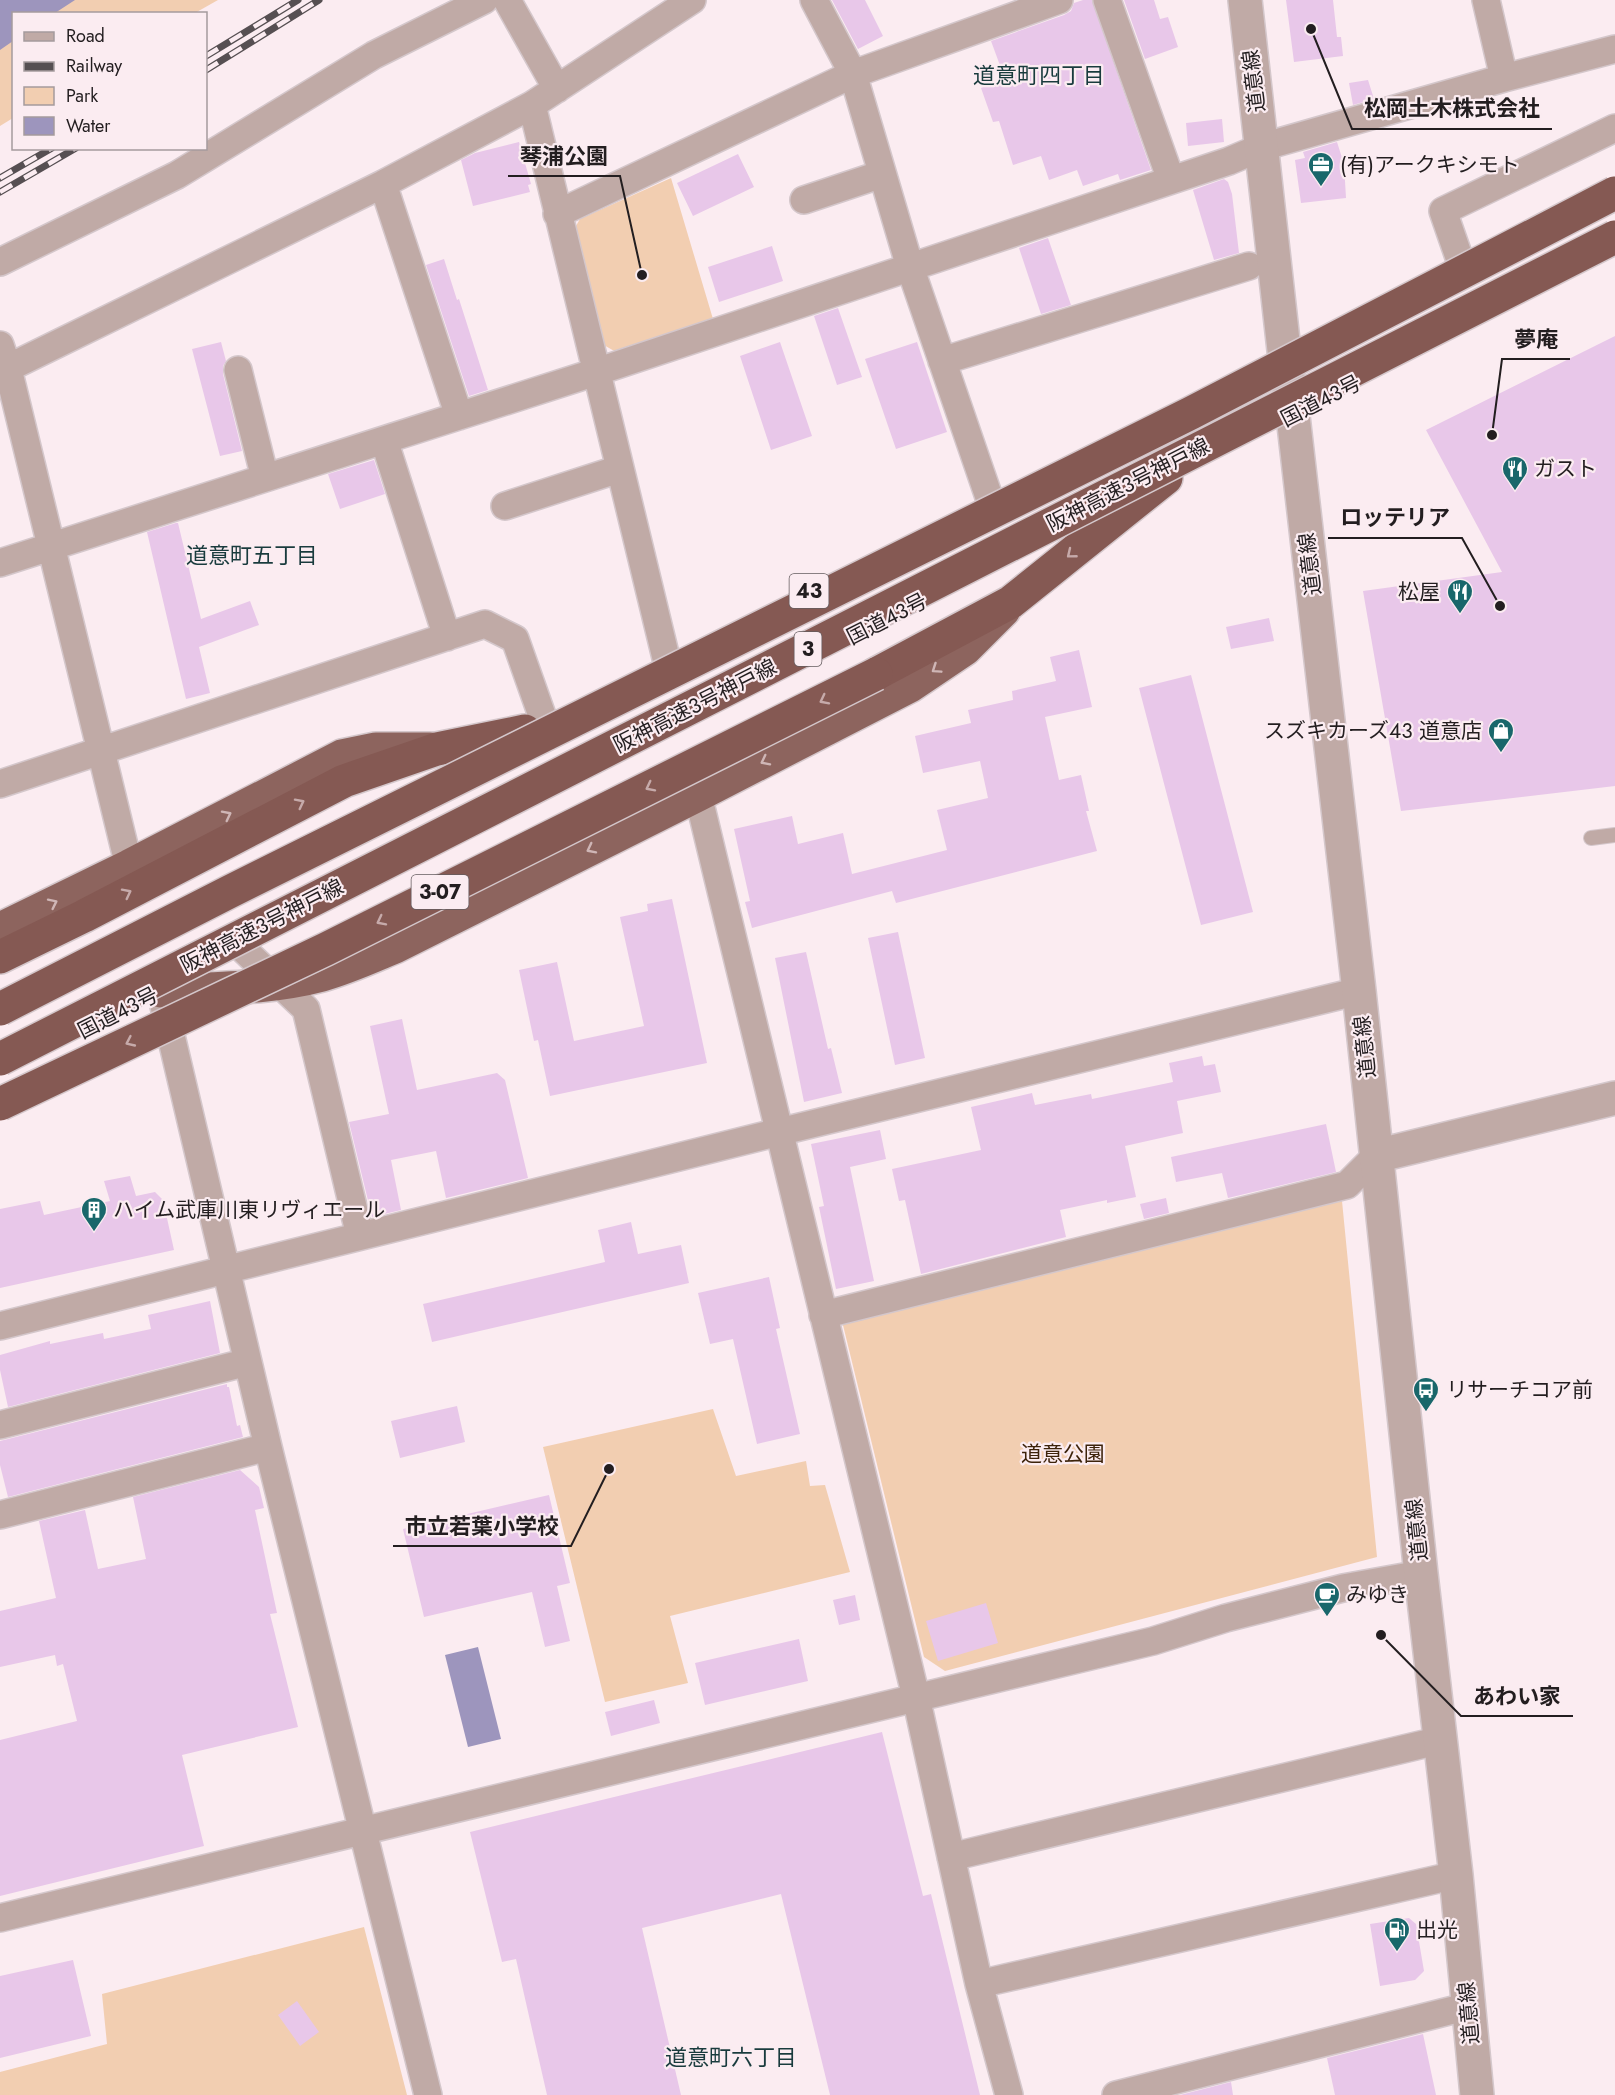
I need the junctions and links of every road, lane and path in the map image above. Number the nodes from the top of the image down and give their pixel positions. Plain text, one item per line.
1 (484, 0) edge
2 (507, 0) edge
3 (692, 0) edge
4 (814, 0) edge
5 (1059, 0) edge
6 (1107, 0) edge
7 (1245, 0) edge
8 (1486, 0) edge
9 (1615, 49) edge
10 (853, 74) junction
11 (1504, 78) junction
12 (557, 89) junction
13 (532, 105) junction
14 (1615, 128) edge
15 (1262, 147) junction
16 (882, 174) junction
17 (1171, 180) junction
18 (1615, 180) edge
19 (383, 184) junction
20 (1615, 193) edge
21 (804, 200) dead end
22 (557, 214) junction
23 (1615, 237) edge
24 (1615, 251) edge
25 (1460, 260) junction
26 (0, 262) edge
27 (1249, 266) dead end
28 (910, 267) junction
29 (1284, 350) junction
30 (942, 361) junction
31 (3, 362) edge
32 (238, 370) dead end
33 (596, 372) junction
34 (459, 416) junction
35 (1293, 416) junction
36 (384, 440) junction
37 (620, 469) junction
38 (265, 478) junction
39 (1166, 478) junction
40 (990, 500) junction
41 (505, 506) dead end
42 (50, 547) junction
43 (0, 563) edge
44 (1011, 602) junction
45 (447, 637) junction
46 (668, 662) junction
47 (534, 726) junction
48 (437, 749) junction
49 (100, 751) junction
50 (0, 784) edge
51 (698, 795) junction
52 (1615, 835) edge
53 (1591, 838) dead end
54 (129, 866) junction
55 (0, 929) edge
56 (244, 950) junction
57 (0, 957) edge
58 (278, 983) junction
59 (1359, 991) junction
60 (161, 992) junction
61 (0, 998) edge
62 (0, 1009) edge
63 (0, 1059) edge
64 (0, 1072) edge
65 (1615, 1098) edge
66 (0, 1104) edge
67 (779, 1132) junction
68 (1376, 1156) junction
69 (360, 1236) junction
70 (226, 1269) junction
71 (823, 1315) junction
72 (0, 1326) edge
73 (248, 1362) junction
74 (0, 1425) edge
75 (268, 1448) junction
76 (0, 1515) edge
77 (1421, 1574) junction
78 (916, 1697) junction
79 (1441, 1740) junction
80 (362, 1831) junction
81 (951, 1857) junction
82 (1456, 1875) junction
83 (0, 1918) edge
84 (980, 1984) junction
85 (1469, 2006) junction
86 (428, 2095) edge
87 (1009, 2095) edge
88 (1116, 2095) edge
89 (1477, 2095) edge

1 - 26 street
2 - 12 street
3 - 12 street
4 - 10 street
5 - 10 street
6 - 17 street
7 - 15 street, 道意線
8 - 11 street
9 - 11 street
10 - 16 street
10 - 22 street
11 - 15 street
12 - 13 street
13 - 19 street
13 - 22 street
14 - 25 street
15 - 17 street
15 - 29 street, 道意線
16 - 21 street
16 - 28 street
17 - 28 street
18 - 25 highway, 43
19 - 31 street
19 - 34 street
20 - 62 highway, 阪神高速3号神戸線 / 3, bridge
22 - 33 street
23 - 63 highway, 阪神高速3号神戸線 / 3, bridge
24 - 35 highway, 国道43号
25 - 29 highway, 43
27 - 30 street
28 - 30 street
28 - 33 street
29 - 35 street, 道意線
29 - 40 highway, 43
30 - 40 street
31 - 42 street
32 - 38 street
33 - 34 street
33 - 37 street
34 - 36 street
35 - 39 highway, 国道43号
35 - 59 street, 道意線
36 - 38 street
36 - 45 street
37 - 41 street
37 - 46 street
38 - 42 street
39 -> 44 highway
39 - 56 highway, 国道43号
40 - 46 highway, 43
42 - 43 street
42 - 49 street
44 -> 51 highway
44 -> 66 highway, 3-07, bridge
45 - 47 street
45 - 49 street
46 - 47 highway, 43
47 - 48 highway
47 - 61 highway, 43
54 -> 48 highway
57 -> 48 highway
49 - 50 street
49 - 54 street
51 -> 58 highway
51 - 67 street
52 - 53 lane
55 -> 54 highway
56 - 58 street
56 - 60 highway, 国道43号
58 - 60 highway
58 - 69 street
59 - 67 street
59 - 68 street, 道意線
60 - 64 highway, 国道43号
60 - 70 street
65 - 68 street
67 - 69 street
67 - 71 street
68 - 71 street
68 - 77 street, 道意線
69 - 70 street
70 - 72 street
70 - 73 street
71 - 78 street
73 - 74 street
73 - 75 street
75 - 76 street
75 - 80 street
77 - 78 street
77 - 79 street, 道意線
78 - 80 street
78 - 81 street
79 - 81 street
79 - 82 street, 道意線
80 - 83 street
80 - 86 street
81 - 84 street
82 - 84 street
82 - 85 street, 道意線
84 - 87 street
85 - 88 street
85 - 89 street, 道意線

